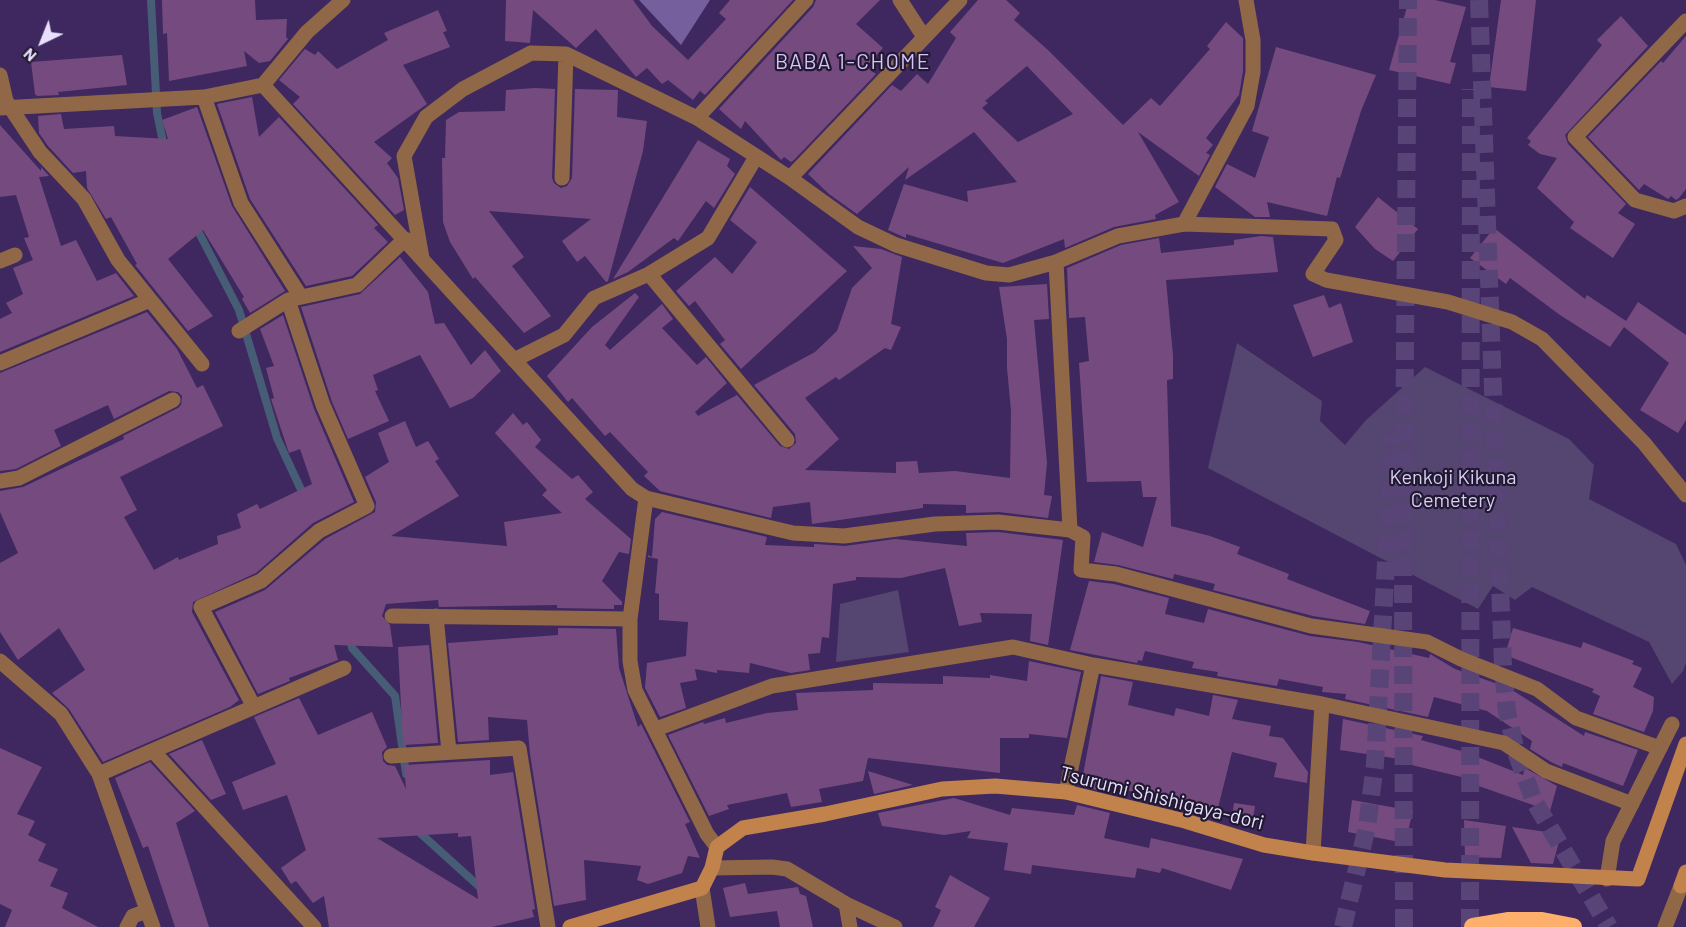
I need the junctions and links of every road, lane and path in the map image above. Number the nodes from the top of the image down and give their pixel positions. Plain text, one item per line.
1 (343, 0) edge
2 (806, 0) edge
3 (900, 0) edge
4 (960, 0) edge
5 (1246, 0) edge
6 (1686, 21) edge
7 (924, 37) junction
8 (566, 54) junction
9 (0, 75) edge
10 (263, 86) junction
11 (204, 97) junction
12 (5, 108) edge
13 (697, 118) junction
14 (756, 157) junction
15 (562, 178) dead end
16 (790, 178) junction
17 (1686, 206) edge
18 (1184, 224) junction
19 (405, 239) junction
20 (15, 255) dead end
21 (423, 258) junction
22 (0, 261) edge
23 (1056, 261) junction
24 (649, 274) junction
25 (294, 299) junction
26 (150, 300) junction
27 (239, 331) dead end
28 (514, 360) junction
29 (0, 363) edge
30 (202, 364) dead end
31 (172, 400) dead end
32 (787, 440) dead end
33 (0, 481) edge
34 (1686, 495) edge
35 (646, 498) junction
36 (1070, 530) junction
37 (436, 615) junction
38 (392, 616) dead end
39 (630, 619) junction
40 (0, 661) edge
41 (1093, 665) junction
42 (344, 668) dead end
43 (1322, 704) junction
44 (253, 705) junction
45 (1672, 724) dead end
46 (656, 729) junction
47 (1686, 744) edge
48 (1660, 748) junction
49 (153, 751) junction
50 (449, 752) junction
51 (391, 756) dead end
52 (99, 774) junction
53 (1066, 792) junction
54 (1632, 804) junction
55 (717, 848) junction
56 (1313, 853) junction
57 (712, 868) junction
58 (1607, 879) junction
59 (1683, 879) edge
60 (702, 888) junction
61 (846, 904) junction
62 (147, 911) junction
63 (127, 927) edge
64 (153, 927) edge
65 (314, 927) edge
66 (548, 927) edge
67 (570, 927) edge
68 (708, 927) edge
69 (850, 927) edge
70 (895, 927) edge
71 (1473, 927) edge
72 (1573, 927) edge
73 (1665, 927) edge

1 - 10 street
2 - 13 street
3 - 7 street
4 - 7 street
5 - 18 street
6 - 17 street
7 - 16 street
8 - 13 street
8 - 15 street
8 - 21 street
9 - 12 street
10 - 11 street
10 - 19 street
11 - 12 street
11 - 25 street
12 - 26 street
13 - 14 street
14 - 16 street
14 - 24 street
16 - 23 street
18 - 23 street
18 - 34 street
19 - 21 street
19 - 25 street
20 - 22 street
21 - 28 street
23 - 36 street
24 - 28 street
24 - 32 street
25 - 27 street
25 - 44 street
26 - 29 street
26 - 30 street
28 - 35 street
31 - 33 street
35 - 36 street
35 - 39 street
36 - 48 street
37 - 38 street
37 - 39 street
37 - 50 street
39 - 46 street
40 - 52 street
41 - 43 street
41 - 46 street
41 - 53 street
42 - 44 street
43 - 54 street
43 - 56 street
44 - 49 street
45 - 48 street
46 - 55 street
47 - 58 main road, Tsurumi Shishigaya-dori
48 - 54 street
49 - 52 street
49 - 65 street
50 - 51 street
50 - 66 street
52 - 62 street
53 - 55 main road, Tsurumi Shishigaya-dori
53 - 56 main road, Tsurumi Shishigaya-dori
54 - 58 street
55 - 57 main road
56 - 58 main road, Tsurumi Shishigaya-dori
57 - 60 main road
57 - 61 street
59 - 73 street
60 - 67 main road
60 - 68 street
61 - 69 street
61 - 70 street
62 - 63 street
62 - 64 street
71 - 72 highway

